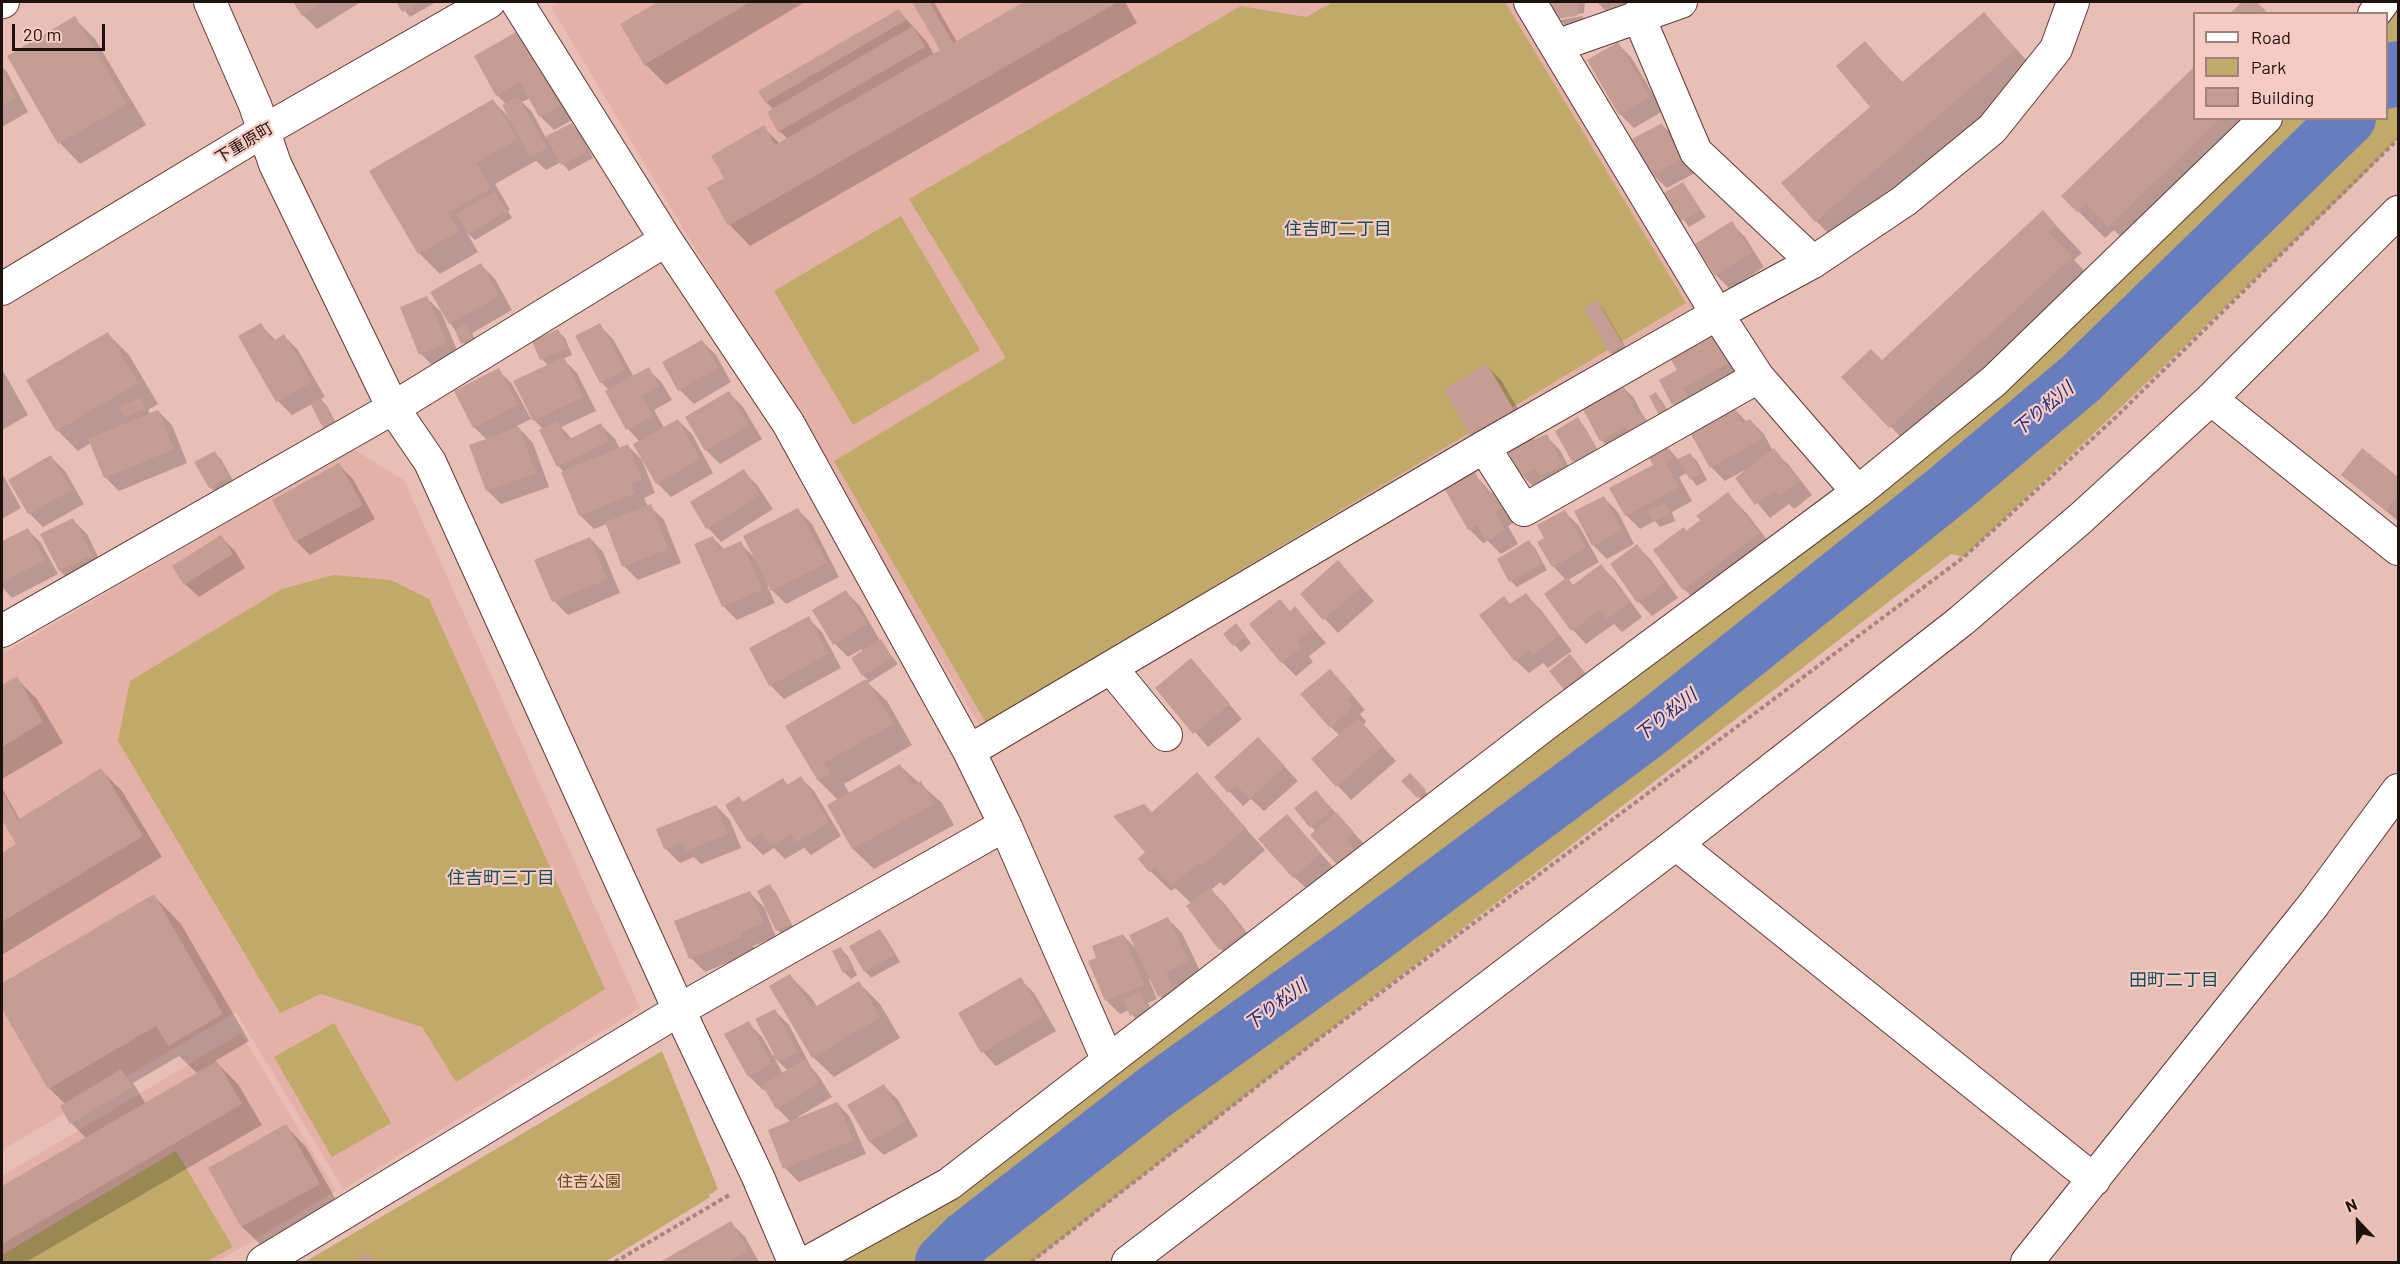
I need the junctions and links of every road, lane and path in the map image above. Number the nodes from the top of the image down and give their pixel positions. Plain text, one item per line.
1 (210, 2) edge
2 (489, 2) edge
3 (517, 2) edge
4 (1530, 2) edge
5 (1681, 2) edge
6 (2073, 2) edge
7 (1638, 15) junction
8 (1556, 46) junction
9 (2264, 120) edge
10 (265, 131) junction
11 (2398, 139) edge
12 (2398, 212) edge
13 (666, 240) junction
14 (1814, 262) junction
15 (2, 289) edge
16 (1717, 314) junction
17 (1758, 377) junction
18 (2211, 399) junction
19 (393, 408) junction
20 (1484, 447) junction
21 (1858, 492) junction
22 (2398, 549) edge
23 (2, 631) edge
24 (1111, 668) junction
25 (1166, 735) dead end
26 (969, 751) junction
27 (2398, 790) edge
28 (1005, 825) junction
29 (1676, 843) junction
30 (679, 1010) junction
31 (1108, 1061) junction
32 (758, 1177) junction
33 (2094, 1180) junction
34 (262, 1263) edge
35 (615, 1263) edge
36 (794, 1263) edge
37 (808, 1263) edge
38 (1030, 1263) edge
39 (1128, 1263) edge
40 (2027, 1263) edge

1 - 10 street
2 - 10 street, 下重原町
3 - 13 street
4 - 8 street
5 - 7 street
6 - 14 street
7 - 8 street
7 - 14 street
8 - 16 street
9 - 21 street
10 - 15 street, 下重原町
10 - 19 street
11 - 38 path
12 - 18 street
13 - 19 street
13 - 26 street
14 - 16 street
16 - 17 street
16 - 20 street
17 - 20 street
17 - 21 street
18 - 22 street
18 - 29 street
19 - 23 street
19 - 30 street
20 - 24 street
21 - 31 street
24 - 25 street
24 - 26 street
26 - 28 street
27 - 33 street
28 - 30 street
28 - 31 street
29 - 33 street
29 - 39 street
30 - 32 street
30 - 34 street
31 - 37 street
32 - 35 path
32 - 36 street
33 - 40 street

